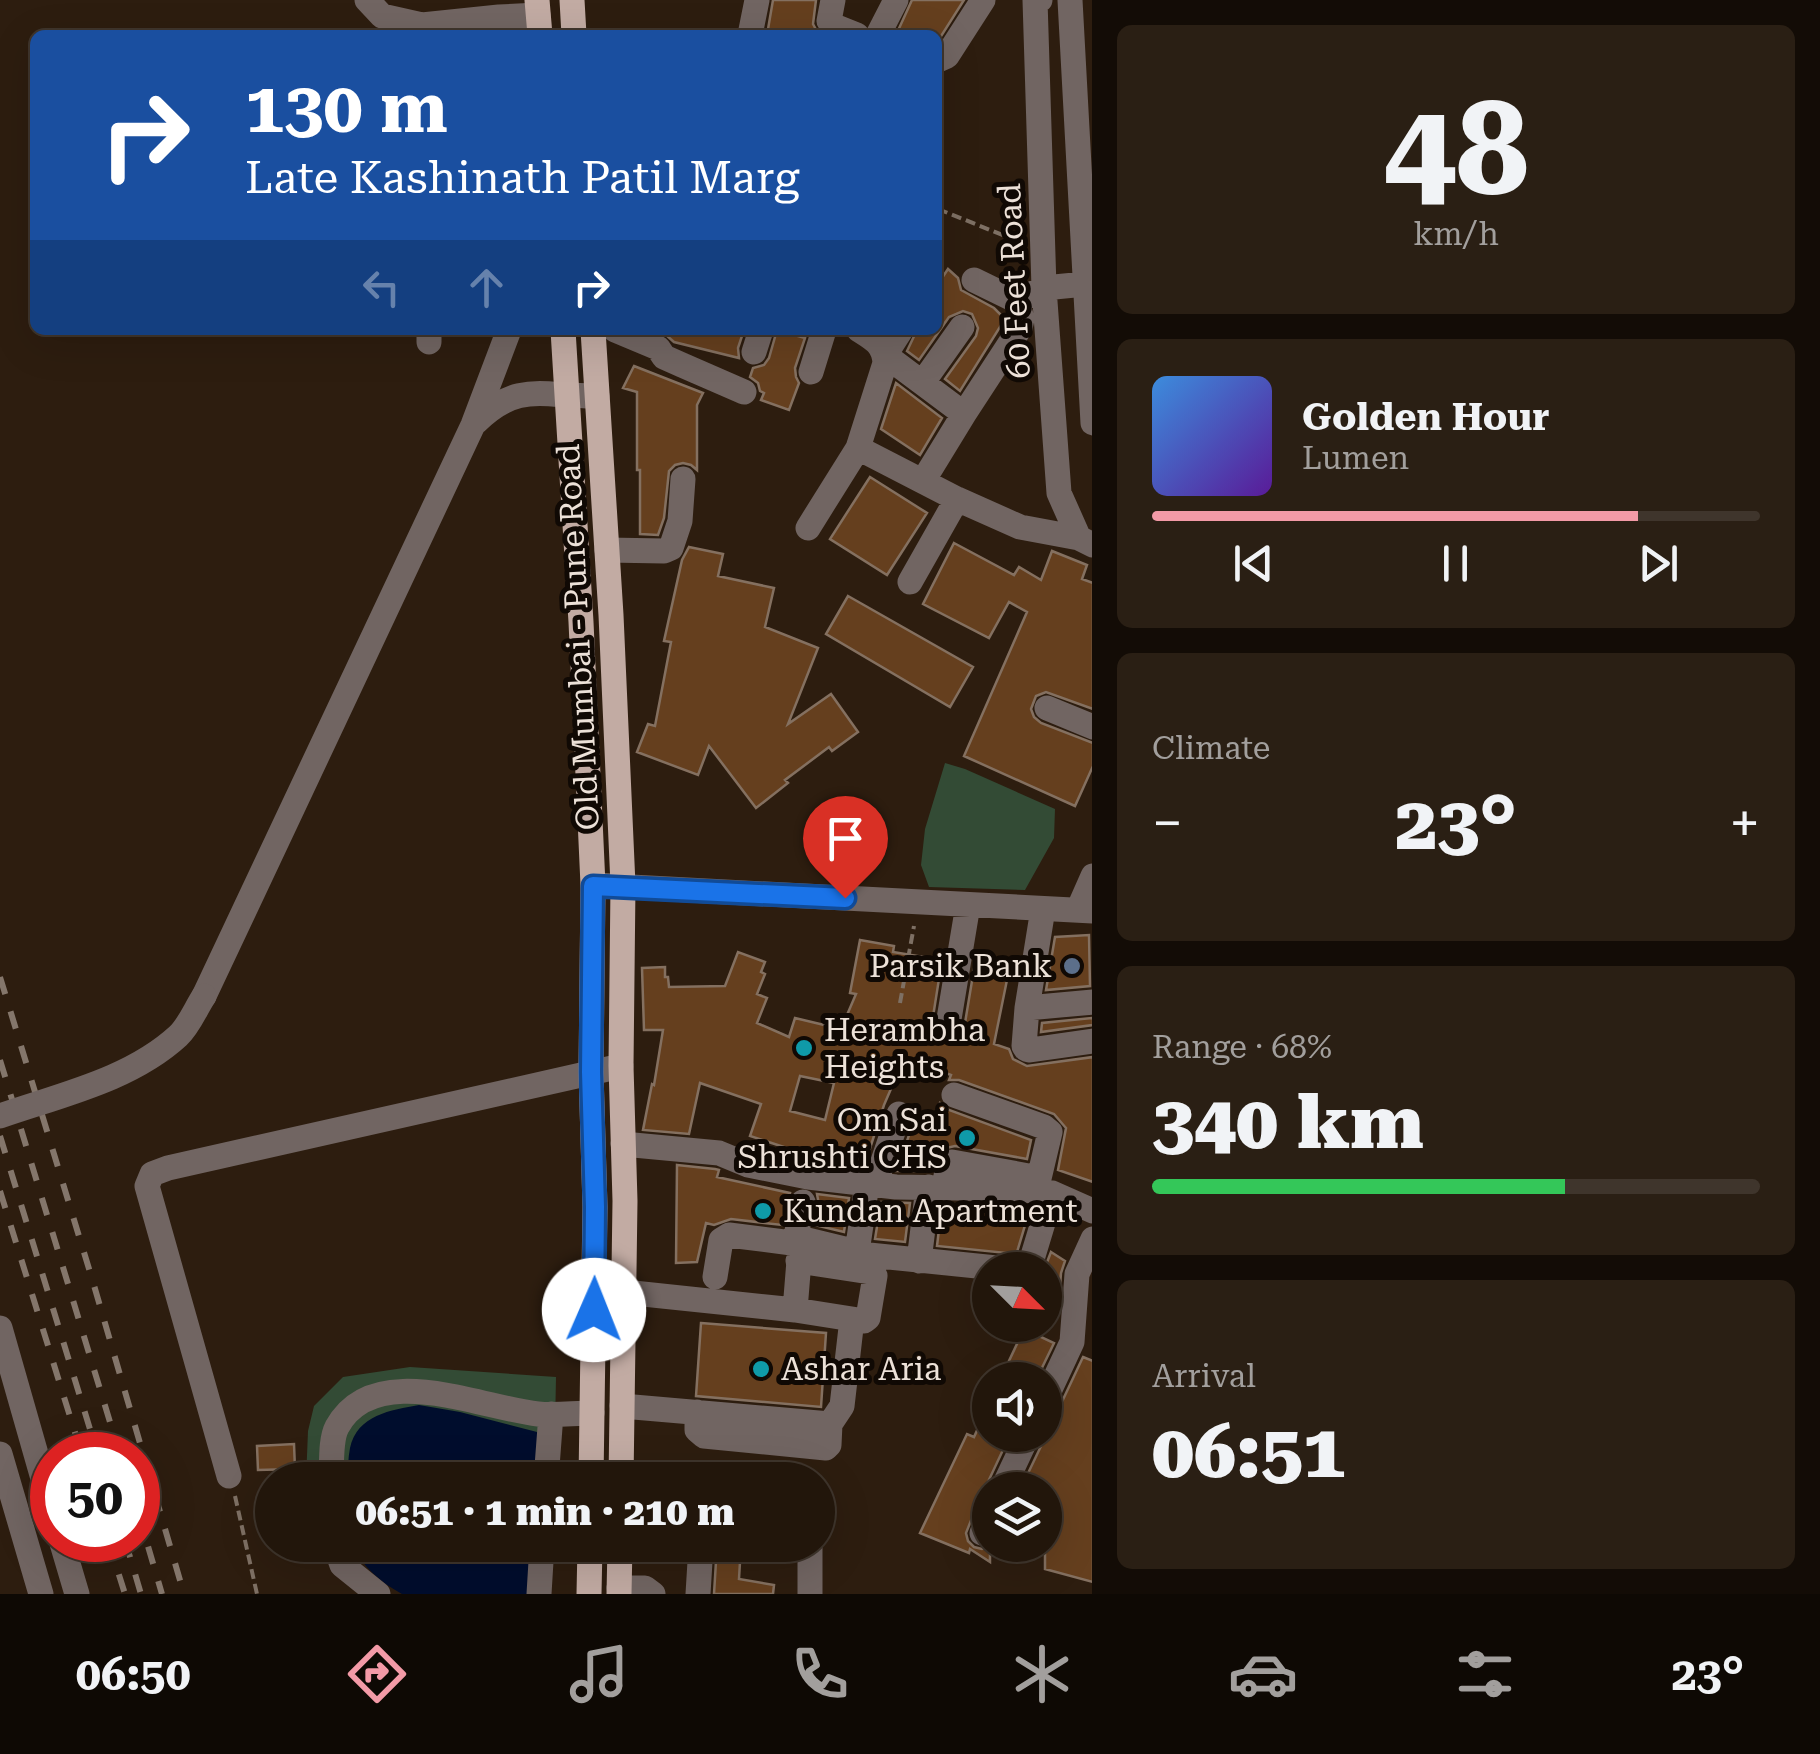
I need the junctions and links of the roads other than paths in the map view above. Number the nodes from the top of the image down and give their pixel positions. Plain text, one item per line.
1 (367, 0) edge
2 (572, 0) edge
3 (757, 0) edge
4 (833, 0) edge
5 (896, 0) edge
6 (983, 0) edge
7 (1038, 0) edge
8 (1070, 0) edge
9 (499, 8) edge
10 (538, 17) edge
11 (574, 30) edge
12 (751, 30) edge
13 (845, 30) edge
14 (881, 30) edge
15 (942, 58) edge
16 (1088, 253) edge
17 (974, 280) dead end
18 (1085, 284) junction
19 (1044, 288) junction
20 (1017, 300) junction
21 (962, 327) dead end
22 (507, 335) edge
23 (563, 335) edge
24 (593, 335) edge
25 (822, 335) edge
26 (867, 335) edge
27 (899, 335) edge
28 (660, 339) edge
29 (885, 355) junction
30 (811, 372) dead end
31 (923, 382) junction
32 (744, 392) dead end
33 (568, 396) junction
34 (597, 396) junction
35 (964, 414) junction
36 (1092, 423) edge
37 (472, 425) junction
38 (858, 448) junction
39 (683, 478) dead end
40 (923, 481) junction
41 (958, 498) junction
42 (808, 528) dead end
43 (1086, 542) edge
44 (607, 550) junction
45 (910, 582) dead end
46 (1047, 708) dead end
47 (1092, 728) edge
48 (1092, 876) edge
49 (623, 885) junction
50 (593, 886) junction
51 (968, 905) junction
52 (1043, 909) junction
53 (1085, 910) edge
54 (1092, 1002) edge
55 (1027, 1008) junction
56 (948, 1025) dead end
57 (1092, 1040) edge
58 (621, 1066) junction
59 (591, 1072) junction
60 (954, 1095) dead end
61 (899, 1114) dead end
62 (0, 1116) edge
63 (623, 1144) junction
64 (871, 1184) junction
65 (1042, 1187) junction
66 (936, 1188) junction
67 (802, 1202) dead end
68 (1092, 1211) edge
69 (1092, 1239) edge
70 (856, 1252) junction
71 (1033, 1252) edge
72 (798, 1261) junction
73 (919, 1261) junction
74 (972, 1266) edge
75 (715, 1277) dead end
76 (624, 1292) junction
77 (795, 1310) junction
78 (852, 1319) junction
79 (0, 1328) edge
80 (1082, 1347) edge
81 (1062, 1376) edge
82 (8, 1384) edge
83 (622, 1406) junction
84 (592, 1412) junction
85 (550, 1414) junction
86 (30, 1447) edge
87 (0, 1454) edge
88 (332, 1462) edge
89 (547, 1462) edge
90 (591, 1462) edge
91 (622, 1462) edge
92 (229, 1476) road end
93 (68, 1562) edge
94 (341, 1562) edge
95 (541, 1562) edge
96 (590, 1562) edge
97 (620, 1562) edge
98 (701, 1562) edge
99 (810, 1562) edge
100 (619, 1591) edge
101 (41, 1594) edge
102 (77, 1594) edge
103 (378, 1594) edge
104 (539, 1594) edge
105 (589, 1594) edge
106 (653, 1594) edge
107 (698, 1594) edge
108 (810, 1594) edge

1 - 9 street
2 - 11 main road
3 - 12 street
4 - 13 street
5 - 14 street
6 - 15 street
7 - 19 street, 60 Feet Road
8 - 16 street
9 - 10 street
16 - 18 street
17 - 20 street
18 - 19 street
18 - 36 street
19 - 20 street
19 - 43 street, 60 Feet Road
20 - 35 street
21 - 31 street
22 - 37 street
23 - 33 main road, Old Mumbai - Pune Road
24 - 34 main road, Old Mumbai - Pune Road
25 - 30 street
26 - 29 street
27 - 29 street
28 - 32 street
29 - 31 street
29 - 38 street
31 - 35 street
33 - 34 street
33 - 37 street
33 - 50 main road, Old Mumbai - Pune Road
34 - 44 main road, Old Mumbai - Pune Road
35 - 40 street
37 - 62 street, bridge
38 - 40 street
38 - 42 street
39 - 44 street
40 - 41 street
41 - 43 street
41 - 45 street
44 - 49 main road, Old Mumbai - Pune Road
46 - 47 street
48 - 53 street
49 - 50 street
49 - 51 street
49 - 58 main road, Old Mumbai - Pune Road
50 - 59 main road, Old Mumbai - Pune Road
51 - 52 street
51 - 56 street
52 - 53 street
52 - 55 street
54 - 55 street
55 - 57 street
58 - 59 street
58 - 63 main road, Old Mumbai - Pune Road
59 - 84 main road, Old Mumbai - Pune Road
59 - 92 street
60 - 65 street
61 - 64 street
63 - 64 street
63 - 76 main road, Old Mumbai - Pune Road
64 - 66 street
64 - 70 street
65 - 66 street
65 - 68 street
65 - 71 street
66 - 73 street
67 - 70 street
69 - 80 street
70 - 73 street
72 - 75 street
72 - 77 street
72 - 78 street
73 - 74 street
76 - 77 street
76 - 83 main road, Old Mumbai - Pune Road
77 - 78 street
78 - 83 street
79 - 82 street
80 - 81 street
82 - 86 street
83 - 91 main road, Old Mumbai - Pune Road
84 - 85 street
84 - 90 main road, Old Mumbai - Pune Road
85 - 88 street
85 - 89 street
87 - 101 street
93 - 102 street
94 - 103 street
95 - 104 street
96 - 105 main road
97 - 100 main road
98 - 107 street
99 - 108 street
100 - 106 street

